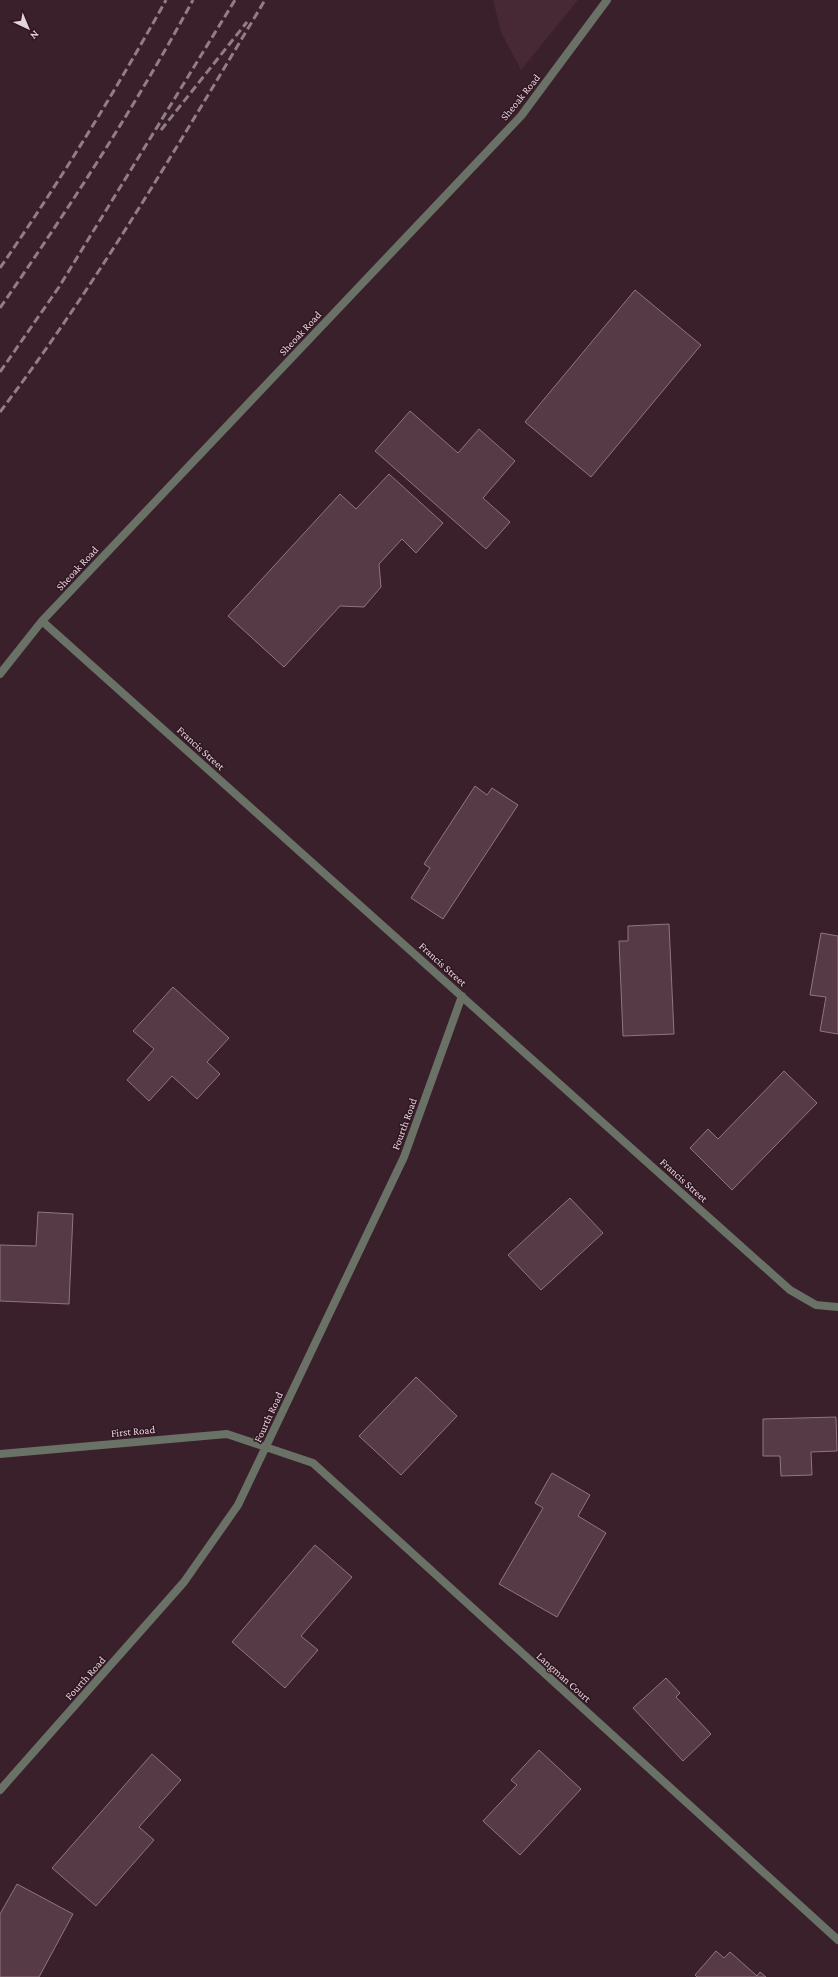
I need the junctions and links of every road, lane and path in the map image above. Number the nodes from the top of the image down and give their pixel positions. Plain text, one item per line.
1 (607, 0) edge
2 (42, 621) junction
3 (0, 674) edge
4 (462, 996) junction
5 (838, 1307) edge
6 (266, 1446) junction
7 (0, 1454) edge
8 (0, 1790) edge
9 (838, 1940) edge

1 - 2 street, Sheoak Road
2 - 3 street, Sheoak Road
2 - 4 street, Francis Street
4 - 5 street, Francis Street
4 - 6 street, Fourth Road
6 - 7 street, First Road
6 - 8 street, Fourth Road
6 - 9 street, Langman Court

